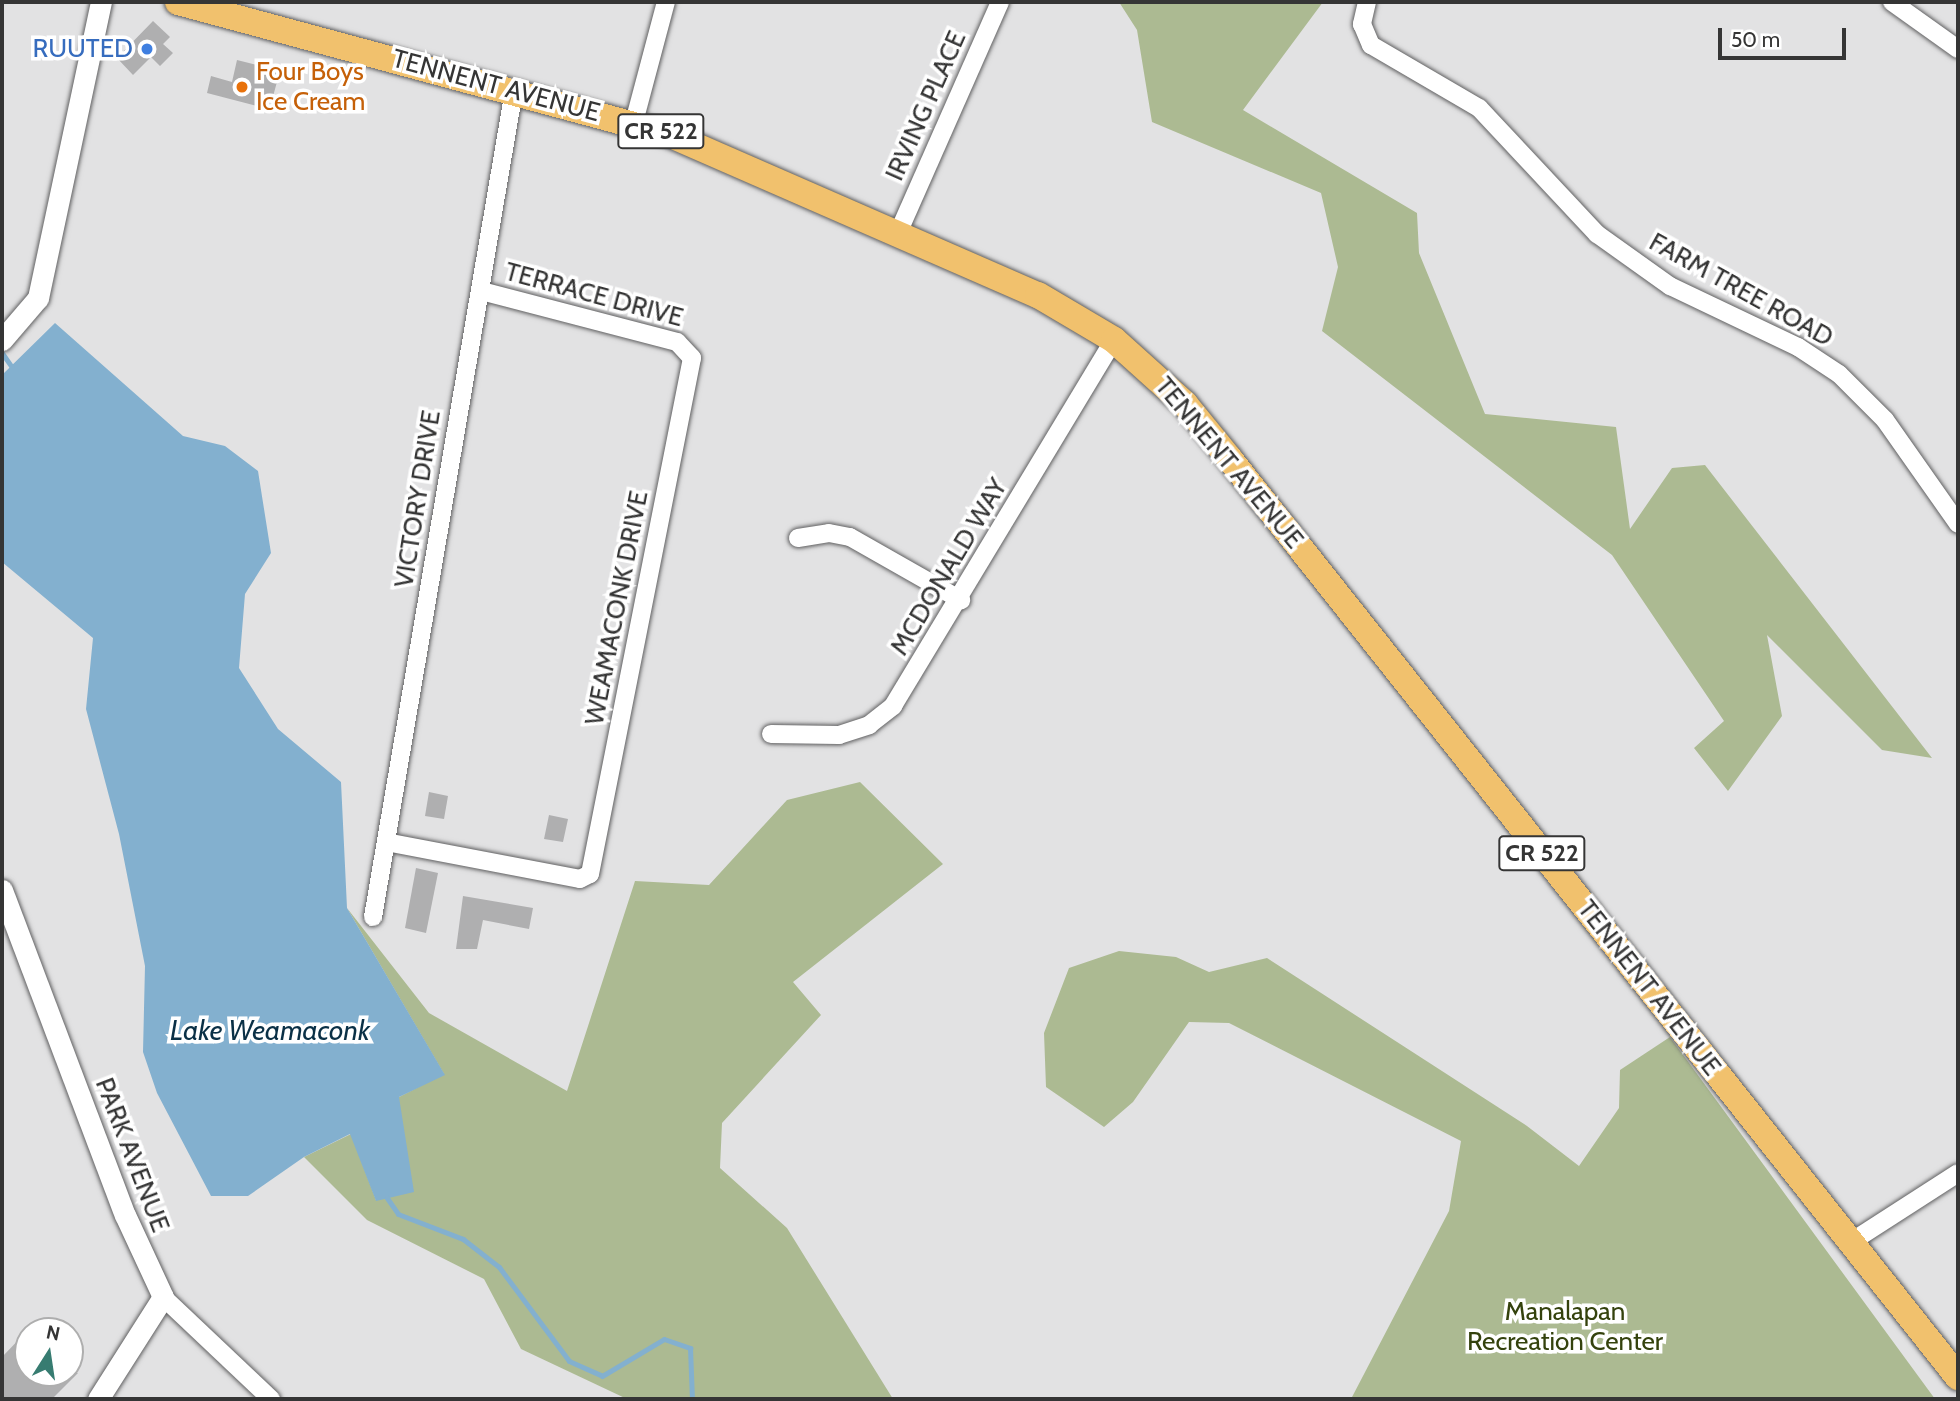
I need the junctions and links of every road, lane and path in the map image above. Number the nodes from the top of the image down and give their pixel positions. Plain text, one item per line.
1 (101, 2) edge
2 (178, 2) edge
3 (666, 2) edge
4 (1000, 2) edge
5 (1892, 2) edge
6 (1365, 7) edge
7 (1958, 49) edge
8 (514, 90) junction
9 (634, 122) junction
10 (899, 231) junction
11 (481, 291) junction
12 (8, 335) edge
13 (1114, 340) junction
14 (691, 352) joint
15 (1957, 520) edge
16 (798, 538) dead end
17 (961, 600) junction
18 (771, 734) dead end
19 (386, 842) junction
20 (2, 890) edge
21 (373, 917) dead end
22 (1958, 1173) edge
23 (1851, 1242) junction
24 (163, 1297) junction
25 (1958, 1377) edge
26 (98, 1399) edge
27 (271, 1399) edge

1 - 12 street
2 - 8 main road, TENNENT AVENUE / CR 522
3 - 9 street
4 - 10 street, IRVING PLACE
5 - 7 street
6 - 15 street, FARM TREE ROAD
8 - 9 main road, TENNENT AVENUE / CR 522
8 - 11 street, VICTORY DRIVE
9 - 10 main road, TENNENT AVENUE / CR 522
10 - 13 main road, TENNENT AVENUE / CR 522
11 - 14 street, TERRACE DRIVE
11 - 19 street, VICTORY DRIVE
13 - 17 street, MCDONALD WAY
13 - 23 main road, TENNENT AVENUE / CR 522
14 - 19 street, WEAMACONK DRIVE
16 - 17 street
17 - 18 street, MCDONALD WAY
19 - 21 street, VICTORY DRIVE
20 - 24 street, PARK AVENUE
22 - 23 street
23 - 25 main road, TENNENT AVENUE / CR 522
24 - 26 street
24 - 27 street, PARK AVENUE

